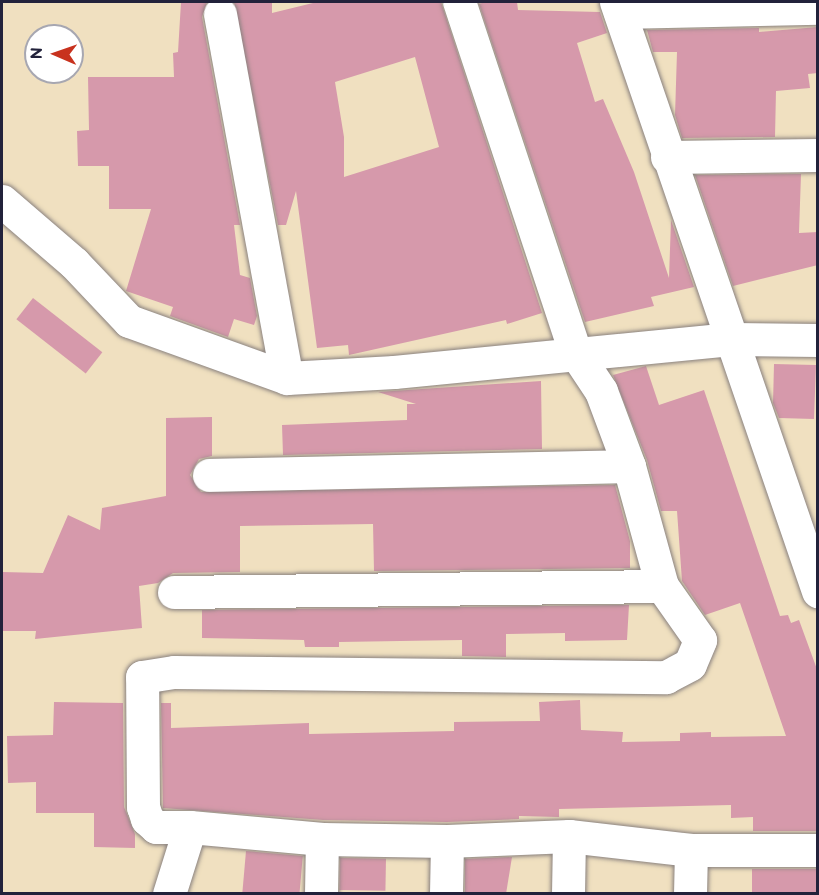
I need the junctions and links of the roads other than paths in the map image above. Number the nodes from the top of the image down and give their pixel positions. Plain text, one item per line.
1 (459, 2) edge
2 (618, 7) edge
3 (818, 8) edge
4 (220, 14) dead end
5 (818, 155) edge
6 (667, 157) junction
7 (2, 201) edge
8 (733, 339) junction
9 (818, 340) edge
10 (576, 352) junction
11 (287, 378) junction
12 (629, 466) junction
13 (208, 475) dead end
14 (805, 521) edge
15 (662, 586) junction
16 (818, 591) edge
17 (174, 592) dead end
18 (190, 827) junction
19 (569, 836) junction
20 (322, 839) junction
21 (447, 841) junction
22 (818, 849) edge
23 (691, 850) junction
24 (169, 894) edge
25 (321, 894) edge
26 (446, 894) edge
27 (568, 894) edge
28 (690, 894) edge

1 - 10 street
2 - 3 street
2 - 6 street
4 - 11 street
5 - 6 street
6 - 8 street
7 - 11 street
8 - 9 street
8 - 10 street
8 - 14 street
10 - 11 street
10 - 12 street
12 - 13 street
12 - 15 street
14 - 16 street
15 - 17 street
15 - 18 street
18 - 20 street
18 - 24 street
19 - 21 street
19 - 23 street
19 - 27 street
20 - 21 street
20 - 25 street
21 - 26 street
22 - 23 street
23 - 28 street

